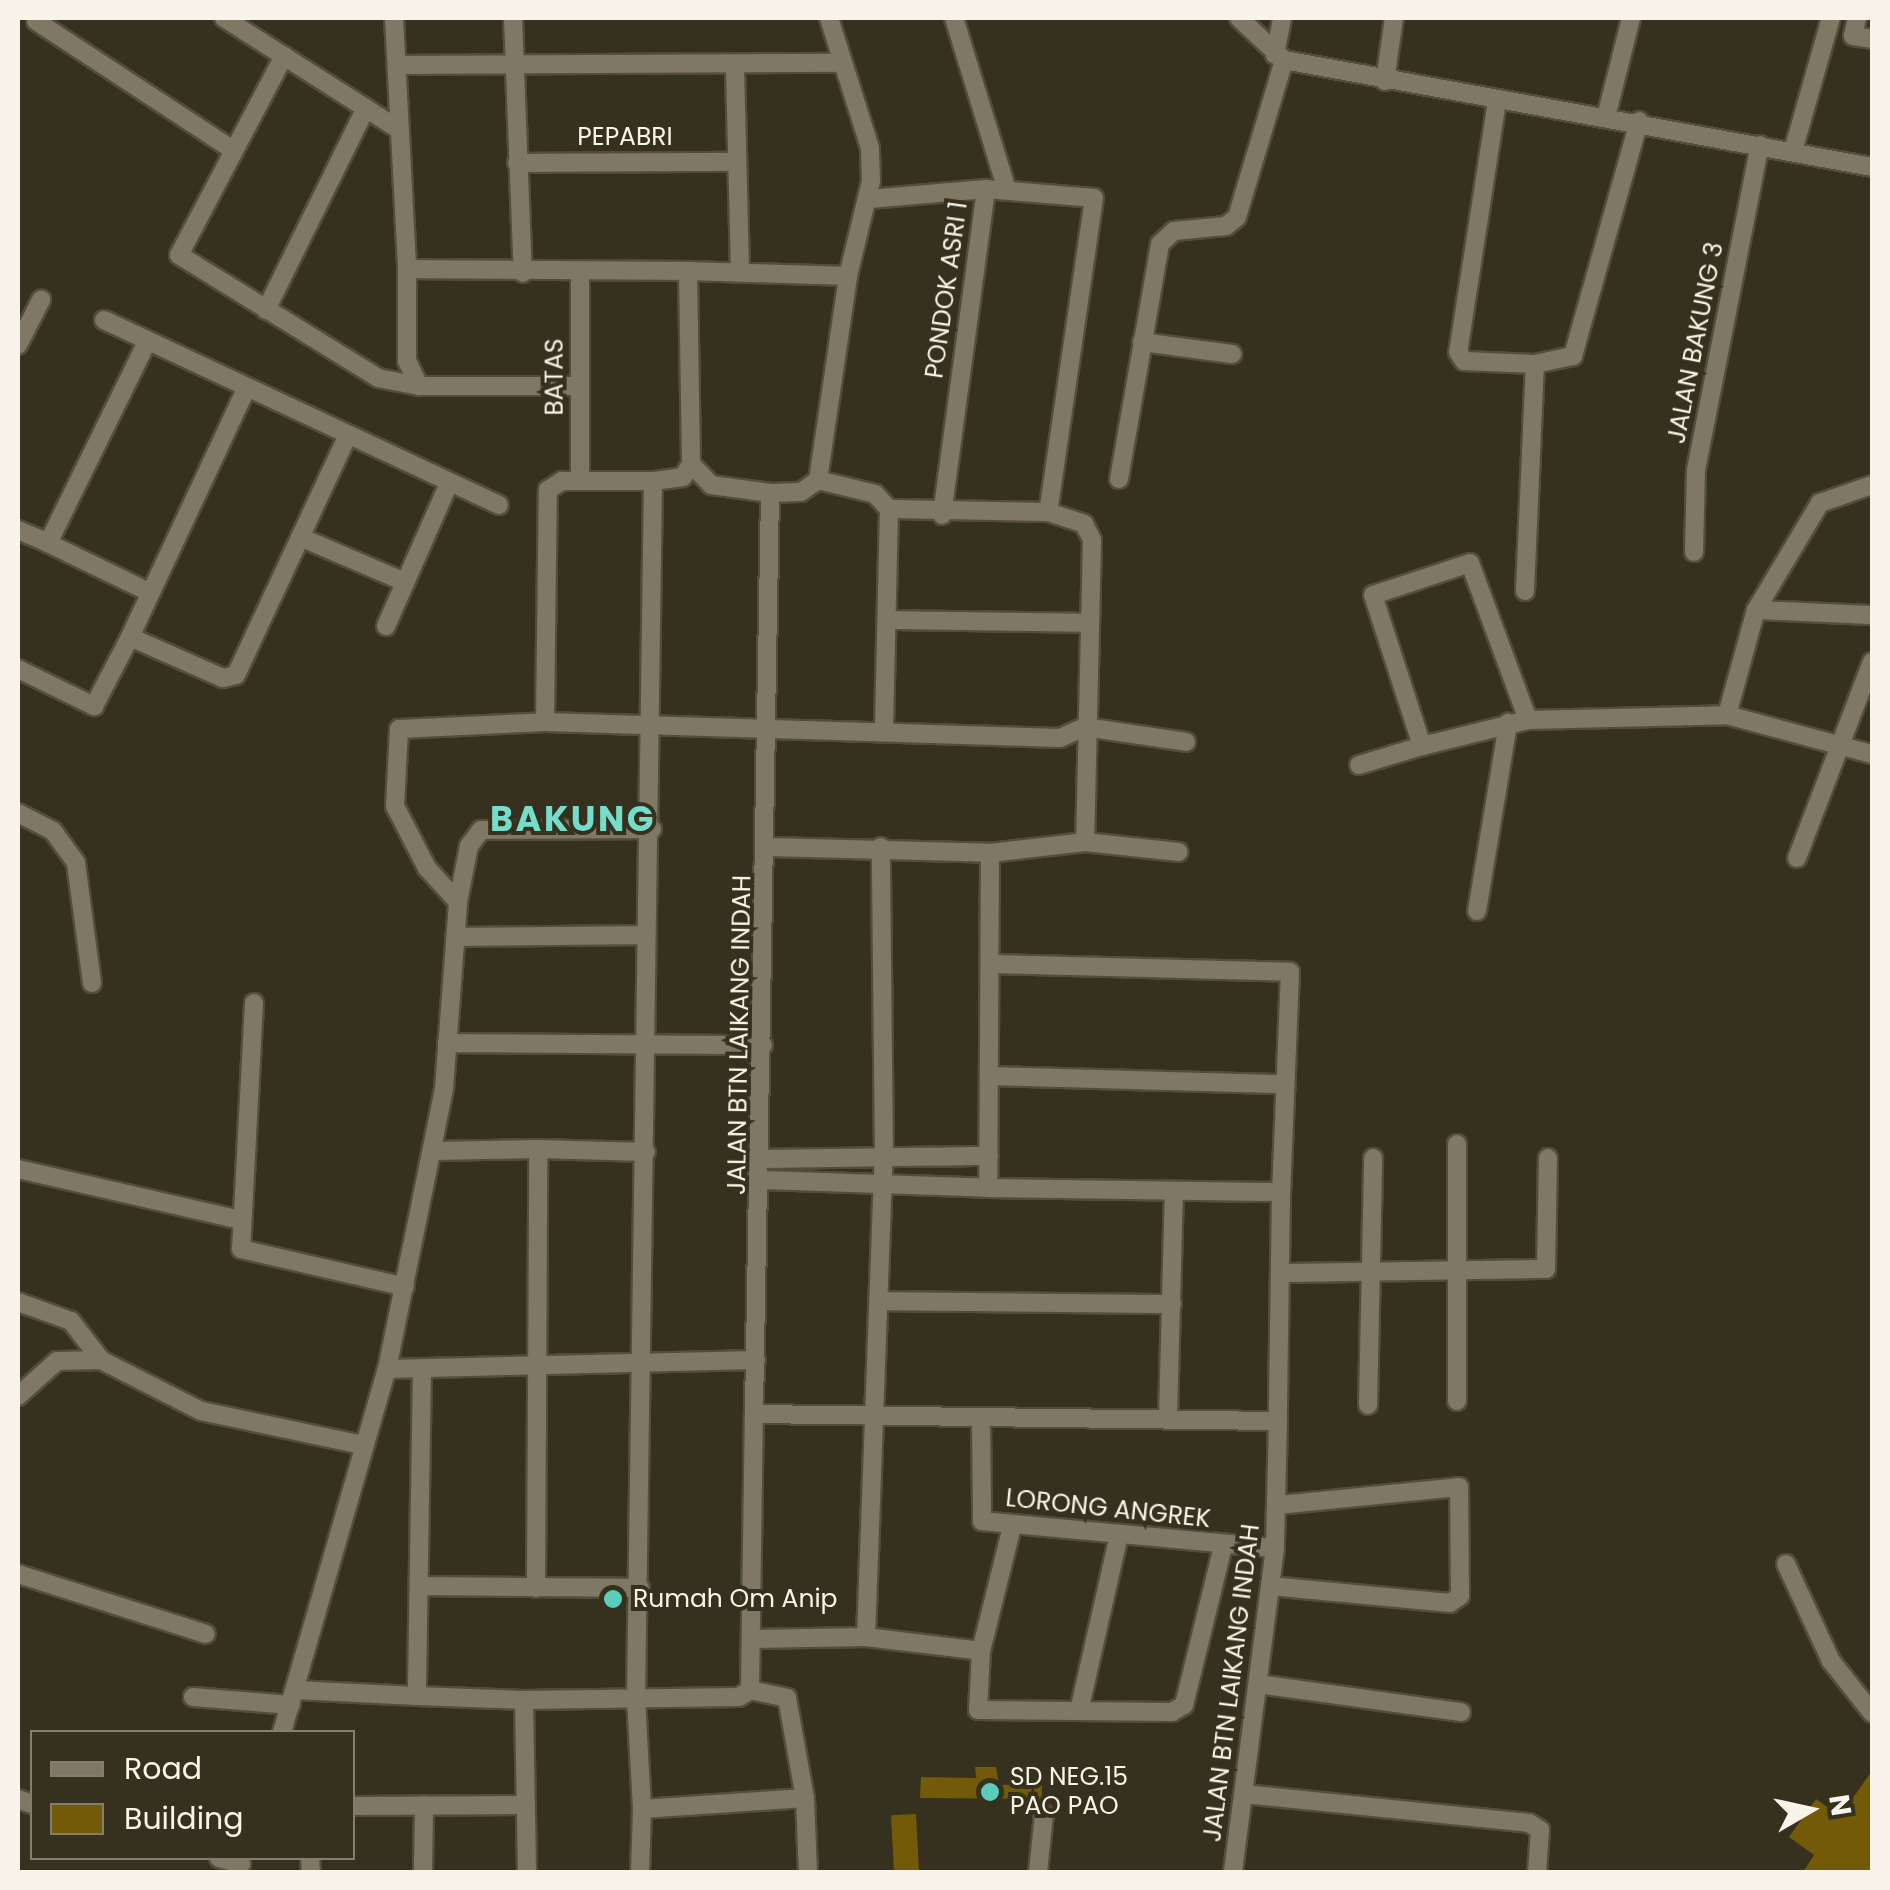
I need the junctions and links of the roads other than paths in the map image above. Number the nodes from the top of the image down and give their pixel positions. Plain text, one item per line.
1 (224, 18) edge
2 (394, 18) edge
3 (512, 18) edge
4 (830, 18) edge
5 (954, 18) edge
6 (1238, 18) edge
7 (1282, 18) edge
8 (1394, 18) edge
9 (1631, 18) edge
10 (1831, 18) edge
11 (1857, 18) edge
12 (35, 19) edge
13 (1872, 39) edge
14 (284, 56) junction
15 (1280, 58) junction
16 (839, 63) junction
17 (398, 65) junction
18 (736, 66) junction
19 (514, 68) junction
20 (1386, 81) junction
21 (1497, 101) junction
22 (366, 108) junction
23 (1606, 117) junction
24 (1639, 121) junction
25 (398, 129) junction
26 (1760, 145) junction
27 (233, 150) junction
28 (1793, 151) junction
29 (734, 162) junction
30 (517, 163) junction
31 (1872, 166) edge
32 (986, 189) junction
33 (1007, 190) junction
34 (868, 199) junction
35 (407, 270) junction
36 (740, 270) junction
37 (522, 272) junction
38 (688, 272) junction
39 (580, 273) junction
40 (848, 276) junction
41 (40, 300) dead end
42 (266, 310) junction
43 (104, 320) dead end
44 (1142, 342) junction
45 (18, 343) edge
46 (146, 344) junction
47 (1232, 354) dead end
48 (1535, 364) junction
49 (419, 386) junction
50 (580, 386) junction
51 (245, 392) junction
52 (346, 436) junction
53 (691, 464) junction
54 (1119, 479) dead end
55 (818, 480) junction
56 (580, 481) junction
57 (654, 481) junction
58 (449, 482) junction
59 (1872, 485) edge
60 (770, 493) junction
61 (499, 505) dead end
62 (889, 509) junction
63 (1048, 512) junction
64 (942, 515) junction
65 (18, 530) edge
66 (300, 538) junction
67 (48, 543) junction
68 (1694, 552) dead end
69 (405, 582) junction
70 (1525, 591) dead end
71 (151, 594) junction
72 (1756, 610) junction
73 (1872, 614) edge
74 (887, 620) junction
75 (1090, 623) junction
76 (386, 626) dead end
77 (130, 637) junction
78 (1872, 662) edge
79 (18, 669) edge
80 (1727, 715) junction
81 (1528, 720) junction
82 (546, 722) junction
83 (1508, 724) junction
84 (654, 725) junction
85 (768, 726) junction
86 (1085, 727) junction
87 (884, 728) junction
88 (1186, 742) dead end
89 (1847, 744) junction
90 (1422, 746) junction
91 (1872, 754) edge
92 (1359, 765) dead end
93 (18, 813) edge
94 (652, 830) junction
95 (1085, 842) junction
96 (768, 847) junction
97 (881, 847) junction
98 (1178, 852) dead end
99 (990, 853) junction
100 (1798, 858) dead end
101 (458, 902) junction
102 (1477, 910) dead end
103 (646, 935) junction
104 (458, 936) junction
105 (993, 964) junction
106 (92, 983) dead end
107 (254, 1003) dead end
108 (447, 1043) junction
109 (646, 1044) junction
110 (763, 1045) junction
111 (990, 1076) junction
112 (1284, 1084) junction
113 (1457, 1144) dead end
114 (538, 1149) junction
115 (434, 1150) junction
116 (646, 1152) junction
117 (884, 1154) junction
118 (989, 1156) junction
119 (1373, 1158) dead end
120 (1548, 1158) dead end
121 (764, 1159) junction
122 (18, 1169) edge
123 (764, 1180) junction
124 (883, 1185) junction
125 (988, 1188) junction
126 (1174, 1191) junction
127 (1281, 1192) junction
128 (237, 1219) junction
129 (1370, 1270) junction
130 (1457, 1270) junction
131 (1282, 1273) junction
132 (405, 1288) junction
133 (880, 1301) junction
134 (18, 1302) edge
135 (1172, 1304) junction
136 (101, 1360) junction
137 (642, 1360) junction
138 (756, 1360) junction
139 (422, 1368) junction
140 (536, 1368) junction
141 (387, 1369) junction
142 (18, 1396) edge
143 (1457, 1401) dead end
144 (1368, 1404) dead end
145 (754, 1414) junction
146 (878, 1417) junction
147 (981, 1417) junction
148 (1168, 1417) junction
149 (1278, 1420) junction
150 (362, 1446) junction
151 (1278, 1505) junction
152 (1012, 1527) junction
153 (1119, 1535) junction
154 (1223, 1546) junction
155 (1275, 1548) junction
156 (1786, 1564) dead end
157 (18, 1574) edge
158 (420, 1586) junction
159 (1270, 1586) junction
160 (536, 1588) junction
161 (640, 1588) junction
162 (206, 1634) dead end
163 (866, 1637) junction
164 (752, 1639) junction
165 (981, 1651) junction
166 (1258, 1684) junction
167 (750, 1690) junction
168 (417, 1696) junction
169 (193, 1697) dead end
170 (293, 1697) junction
171 (636, 1698) junction
172 (524, 1700) junction
173 (1079, 1710) junction
174 (1461, 1712) dead end
175 (1872, 1713) edge
176 (283, 1730) edge
177 (1244, 1794) junction
178 (805, 1798) junction
179 (526, 1805) junction
180 (355, 1806) edge
181 (424, 1806) junction
182 (642, 1809) junction
183 (1044, 1814) dead end
184 (423, 1872) edge
185 (527, 1872) edge
186 (640, 1872) edge
187 (808, 1872) edge
188 (1038, 1872) edge
189 (1233, 1872) edge
190 (1537, 1872) edge

1 - 14 street
2 - 17 street
3 - 19 street
4 - 16 street
5 - 33 street
6 - 15 street
7 - 15 street
8 - 20 street
9 - 23 street
10 - 28 street
11 - 13 street
12 - 27 street
14 - 22 street
14 - 27 street
15 - 20 street
15 - 44 street
16 - 18 street
16 - 34 street
17 - 19 street
17 - 25 street
18 - 19 street
18 - 29 street
19 - 30 street
20 - 21 street
21 - 23 street
21 - 48 street
22 - 25 street
22 - 42 street
23 - 24 street
24 - 26 street
24 - 48 street
25 - 35 street
26 - 28 street
26 - 68 street, JALAN BAKUNG 3
27 - 42 street
28 - 31 street
29 - 30 street, PEPABRI
29 - 36 street
30 - 37 street
32 - 33 street
32 - 34 street, PONDOK ASRI 1
32 - 64 street, PONDOK ASRI 1
33 - 63 street
34 - 40 street
35 - 37 street
35 - 49 street
36 - 38 street
36 - 40 street
37 - 39 street
38 - 39 street
38 - 53 street
39 - 50 street, BATAS
40 - 55 street
41 - 45 street
42 - 49 street
43 - 46 street
44 - 47 street
44 - 54 street
46 - 51 street
46 - 67 street
48 - 70 street
49 - 50 street
50 - 56 street, BATAS
51 - 52 street
51 - 71 street
52 - 58 street
52 - 66 street
53 - 57 street
53 - 60 street
55 - 60 street
55 - 62 street
56 - 57 street
56 - 82 street
57 - 84 street
58 - 61 street
58 - 69 street
59 - 72 street
60 - 85 street, JALAN BTN LAIKANG INDAH
62 - 64 street
62 - 74 street
63 - 64 street
63 - 75 street
65 - 67 street
66 - 69 street
66 - 77 street
67 - 71 street
69 - 76 street
71 - 77 street
72 - 73 street
72 - 80 street
74 - 75 street
74 - 87 street
75 - 86 street
77 - 79 street
78 - 89 street
80 - 81 street
80 - 89 street
81 - 83 street
81 - 90 street
82 - 84 street
82 - 101 street
83 - 90 street
83 - 102 street
84 - 85 street
84 - 94 street
85 - 87 street
85 - 96 street, JALAN BTN LAIKANG INDAH
86 - 87 street
86 - 88 street
86 - 95 street
89 - 91 street
89 - 100 street
90 - 92 street
93 - 106 street
94 - 101 street
94 - 103 street
95 - 98 street
95 - 99 street
96 - 97 street
96 - 110 street, JALAN BTN LAIKANG INDAH
97 - 99 street
97 - 117 street
99 - 105 street
101 - 104 street
103 - 104 street
103 - 109 street
104 - 108 street
105 - 111 street
105 - 112 street, JALAN BTN LAIKANG INDAH
107 - 128 street
108 - 109 street
108 - 115 street
109 - 110 street
109 - 116 street
110 - 121 street, JALAN BTN LAIKANG INDAH
111 - 112 street
111 - 118 street
112 - 127 street, JALAN BTN LAIKANG INDAH
113 - 130 street
114 - 115 street
114 - 116 street
114 - 140 street
115 - 132 street
116 - 137 street
117 - 118 street
117 - 121 street
117 - 124 street
118 - 125 street
119 - 129 street
120 - 130 street
121 - 123 street, JALAN BTN LAIKANG INDAH
122 - 128 street
123 - 124 street
123 - 138 street, JALAN BTN LAIKANG INDAH
124 - 125 street
124 - 133 street
125 - 126 street
126 - 127 street
126 - 135 street
127 - 131 street, JALAN BTN LAIKANG INDAH
128 - 132 street
129 - 130 street
129 - 131 street
129 - 144 street
130 - 143 street
131 - 149 street, JALAN BTN LAIKANG INDAH
132 - 141 street
133 - 135 street
133 - 146 street
134 - 136 street
135 - 148 street
136 - 142 street
136 - 150 street
137 - 138 street
137 - 140 street
137 - 161 street
138 - 145 street, JALAN BTN LAIKANG INDAH
139 - 140 street
139 - 141 street
139 - 158 street
140 - 160 street
141 - 150 street
145 - 146 street
145 - 164 street, JALAN BTN LAIKANG INDAH
146 - 147 street
146 - 163 street
147 - 148 street
147 - 152 street, LORONG ANGREK
148 - 149 street
149 - 151 street, JALAN BTN LAIKANG INDAH
150 - 170 street
151 - 155 street, JALAN BTN LAIKANG INDAH
151 - 159 street
152 - 153 street, LORONG ANGREK
152 - 165 street
153 - 154 street, LORONG ANGREK
153 - 173 street
154 - 155 street, LORONG ANGREK
154 - 173 street
155 - 159 street, JALAN BTN LAIKANG INDAH
156 - 175 street
157 - 162 street
158 - 160 street
158 - 168 street
159 - 166 street, JALAN BTN LAIKANG INDAH
160 - 161 street
161 - 171 street
163 - 164 street
163 - 165 street
164 - 167 street, JALAN BTN LAIKANG INDAH
165 - 173 street
166 - 174 street
166 - 177 street, JALAN BTN LAIKANG INDAH
167 - 171 street
167 - 178 street
168 - 170 street
168 - 172 street
169 - 170 street
170 - 176 street
171 - 172 street
171 - 182 street
172 - 179 street
177 - 189 street, JALAN BTN LAIKANG INDAH
177 - 190 street
178 - 182 street
178 - 187 street
179 - 181 street
179 - 185 street
180 - 181 street
181 - 184 street
182 - 186 street
183 - 188 street

